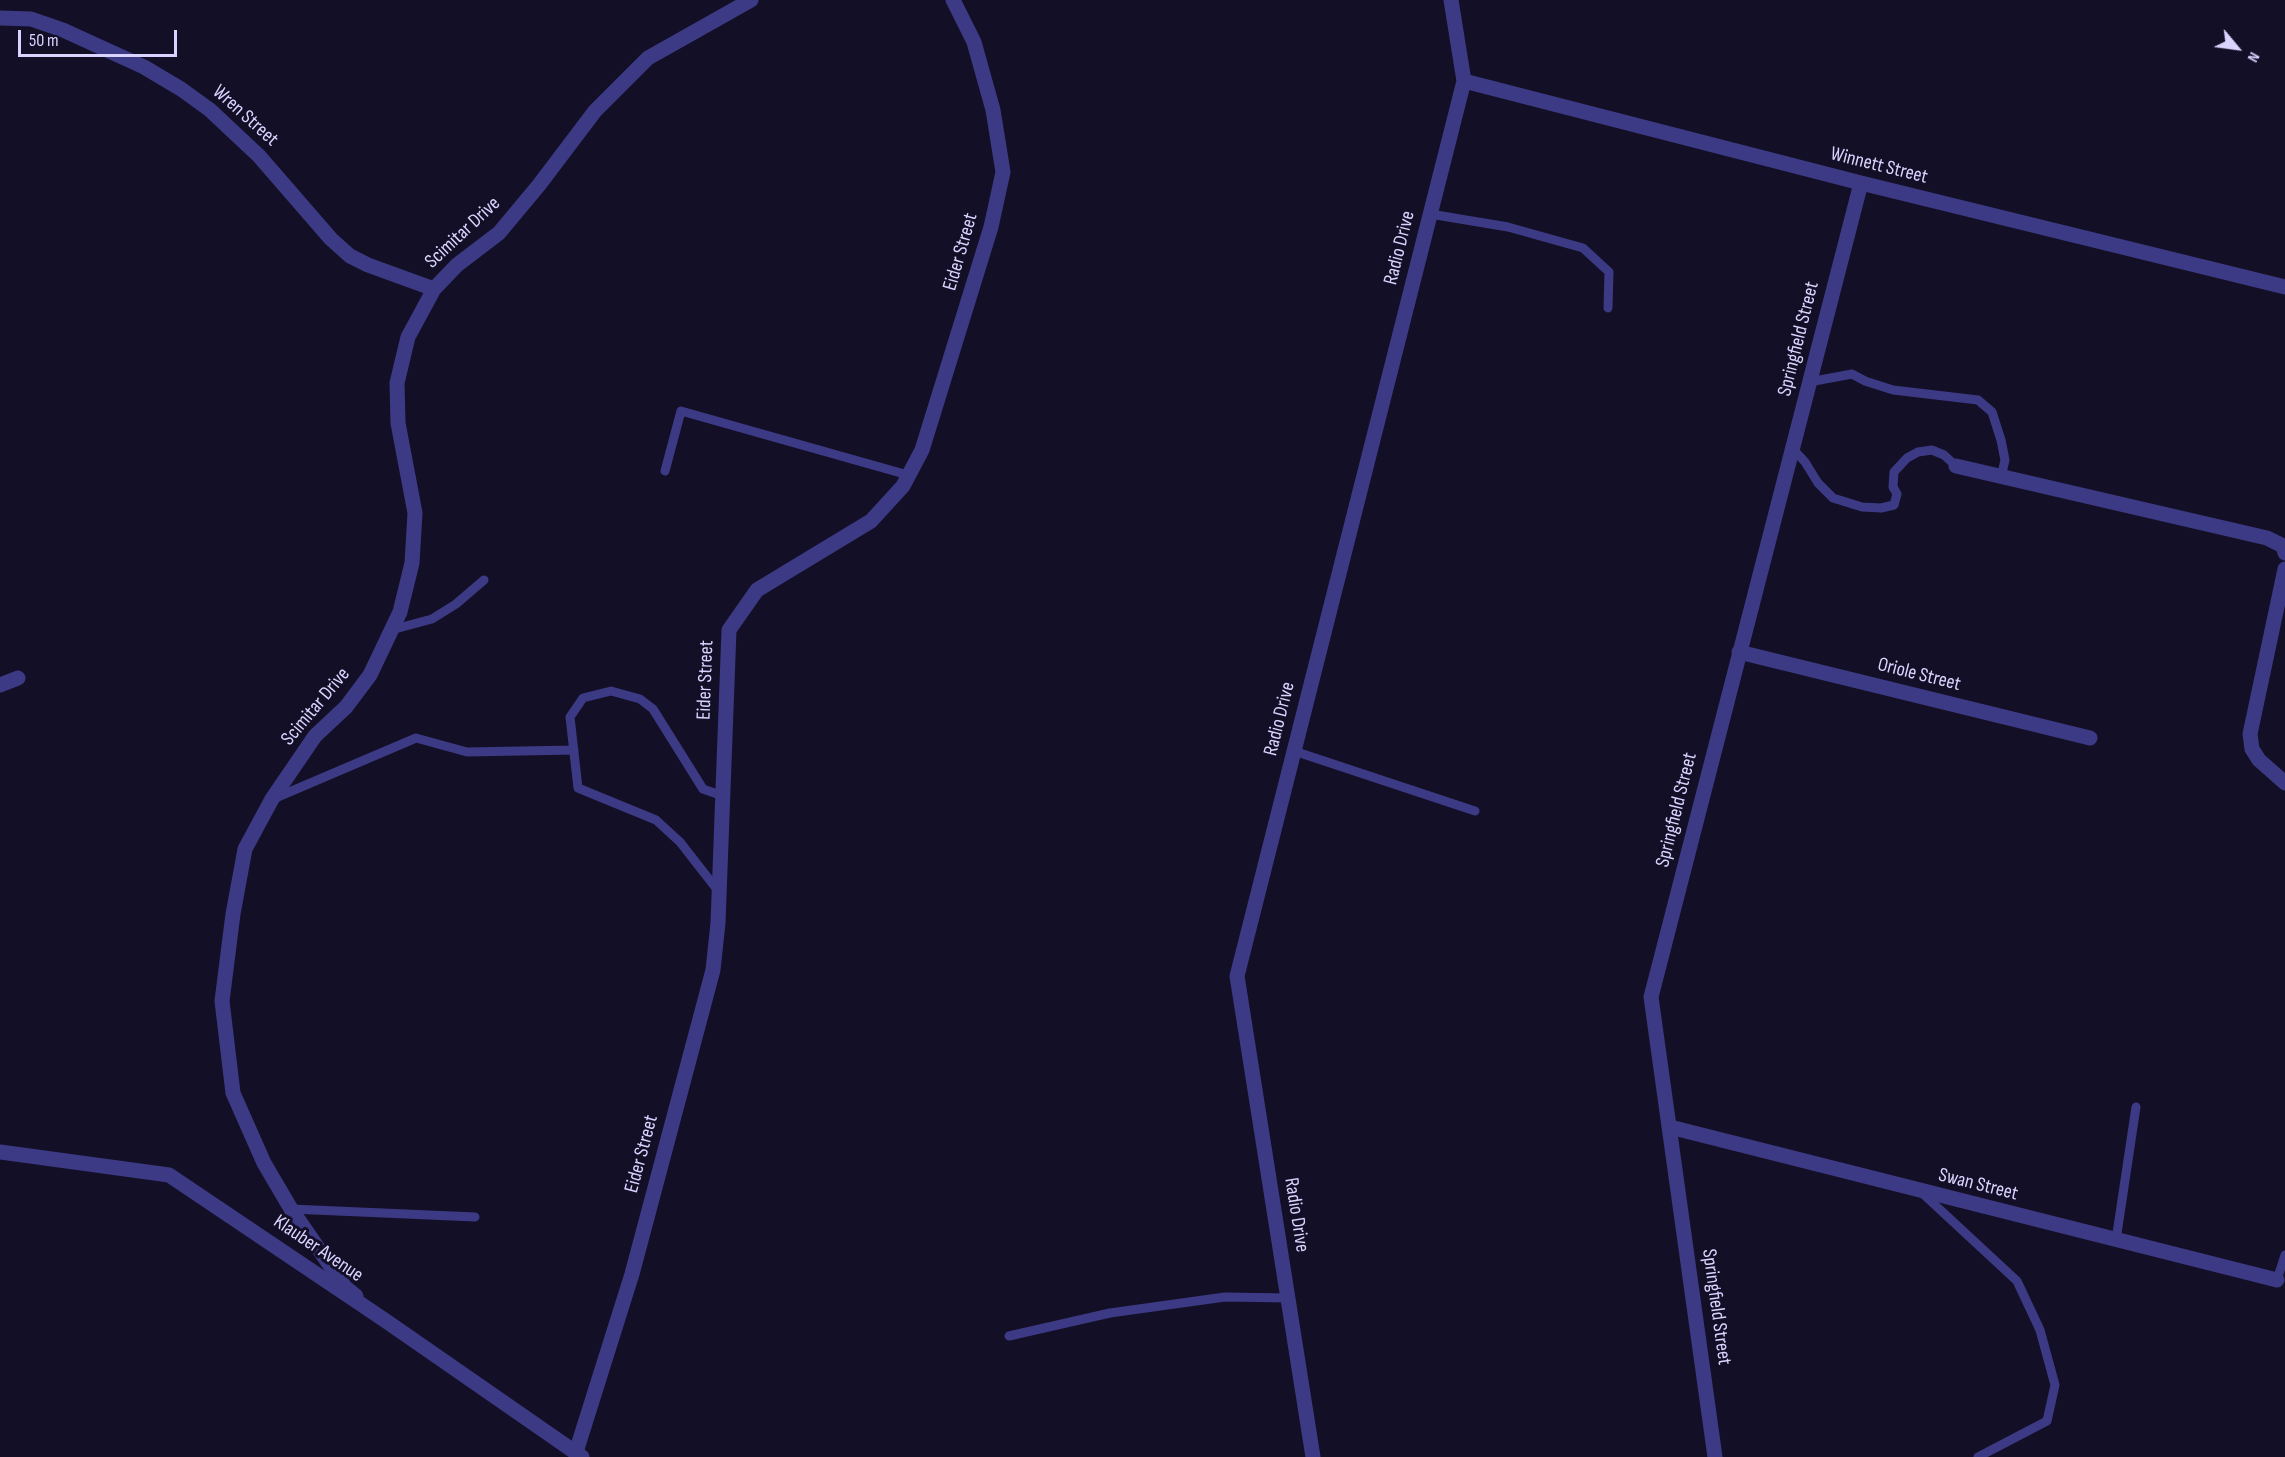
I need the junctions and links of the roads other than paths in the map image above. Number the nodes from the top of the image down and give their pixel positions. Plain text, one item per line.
1 (752, 0) edge
2 (953, 0) edge
3 (1451, 0) edge
4 (0, 18) edge
5 (1464, 81) junction
6 (1861, 183) junction
7 (1430, 214) junction
8 (2285, 287) edge
9 (434, 289) junction
10 (1608, 308) dead end
11 (1809, 382) junction
12 (1792, 448) junction
13 (1956, 466) joint
14 (665, 471) dead end
15 (908, 475) junction
16 (2001, 477) junction
17 (2285, 553) edge
18 (2285, 569) edge
19 (484, 580) dead end
20 (392, 630) junction
21 (1739, 652) junction
22 (18, 678) dead end
23 (0, 686) edge
24 (2090, 738) dead end
25 (574, 750) junction
26 (1294, 751) junction
27 (2285, 783) edge
28 (723, 796) junction
29 (272, 799) junction
30 (1475, 811) dead end
31 (719, 891) junction
32 (2136, 1107) dead end
33 (1670, 1127) junction
34 (0, 1152) edge
35 (1921, 1192) junction
36 (291, 1209) junction
37 (475, 1217) dead end
38 (2116, 1240) junction
39 (2285, 1256) edge
40 (2277, 1280) joint
41 (1288, 1298) junction
42 (387, 1321) junction
43 (1009, 1336) dead end
44 (579, 1455) edge
45 (1313, 1457) edge
46 (1715, 1457) edge
47 (1978, 1457) edge

1 - 9 street, Scimitar Drive
2 - 15 street, Eider Street
3 - 5 street, Radio Drive
4 - 9 street, Wren Street
5 - 6 street, Winnett Street
5 - 7 street, Radio Drive
6 - 8 street, Winnett Street
6 - 11 street, Springfield Street
7 - 10 lane
7 - 26 street, Radio Drive
9 - 20 street, Scimitar Drive
11 - 12 street, Springfield Street
11 - 16 lane
12 - 13 lane
12 - 21 street, Springfield Street
13 - 16 street
14 - 15 lane
15 - 28 street, Eider Street
16 - 17 street
18 - 27 street
19 - 20 lane
20 - 29 street, Scimitar Drive
21 - 24 street, Oriole Street
21 - 33 street, Springfield Street
22 - 23 street
25 - 28 lane
25 - 29 lane
25 - 31 lane
26 - 30 lane
26 - 41 street, Radio Drive
28 - 31 street, Eider Street
29 - 36 street, Scimitar Drive
31 - 44 street, Eider Street
32 - 38 lane
33 - 35 street, Swan Street
33 - 46 street, Springfield Street
34 - 42 street, Klauber Avenue
35 - 38 street, Swan Street
35 - 47 lane
36 - 37 lane
36 - 42 street, Scimitar Drive
38 - 40 street, Swan Street
39 - 40 lane
41 - 43 lane
41 - 45 street, Radio Drive
42 - 44 street, Klauber Avenue

